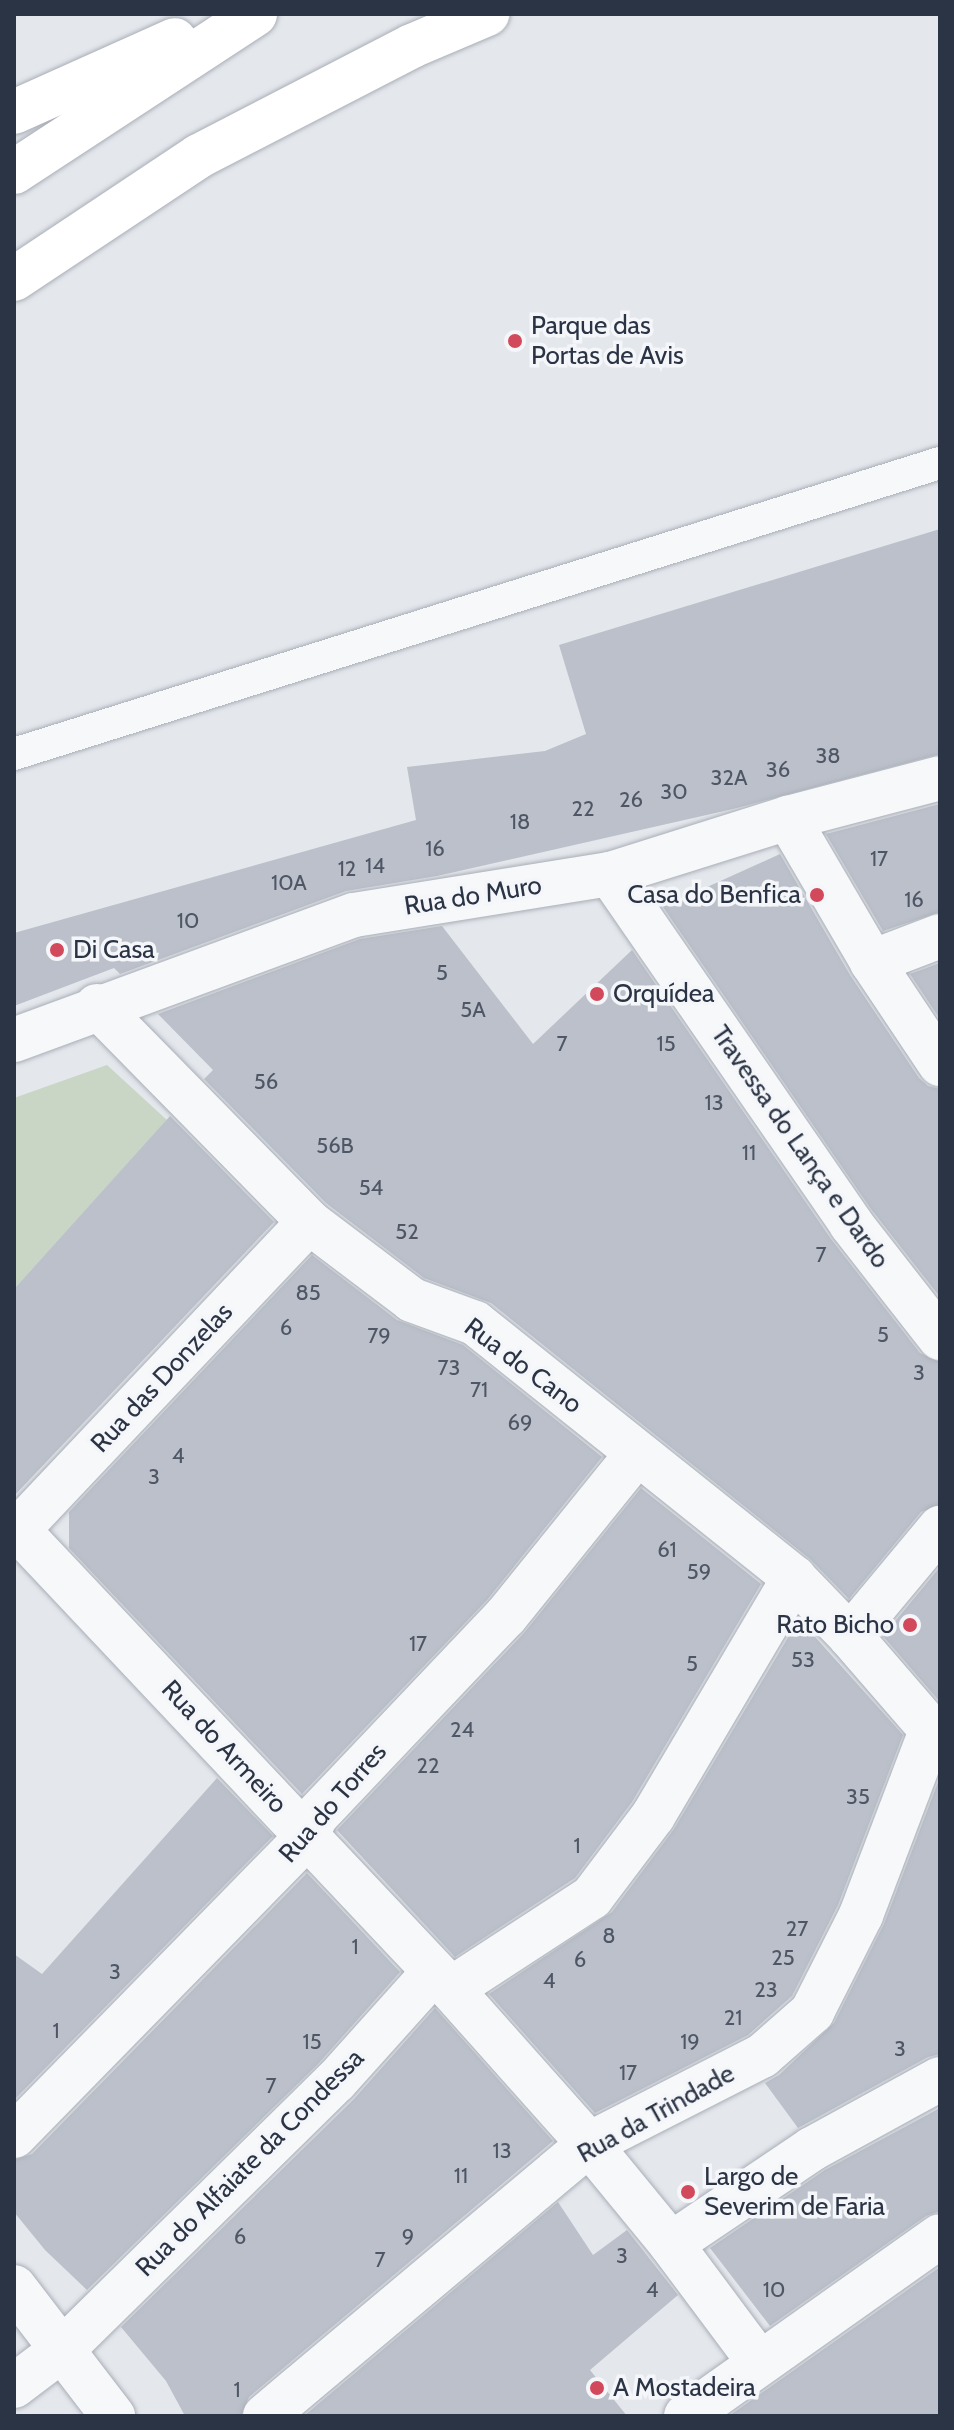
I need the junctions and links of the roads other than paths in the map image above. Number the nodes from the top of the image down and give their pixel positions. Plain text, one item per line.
1 (236, 14) edge
2 (255, 14) edge
3 (487, 14) edge
4 (14, 112) edge
5 (14, 172) edge
6 (94, 226) junction
7 (14, 279) edge
8 (14, 301) edge
9 (940, 463) edge
10 (17, 756) edge
11 (940, 778) edge
12 (788, 818) junction
13 (610, 874) junction
14 (940, 936) edge
15 (872, 962) junction
16 (97, 1006) junction
17 (14, 1040) edge
18 (940, 1064) edge
19 (309, 1222) junction
20 (940, 1338) edge
21 (636, 1455) junction
22 (940, 1528) edge
23 (16, 1532) edge
24 (794, 1578) junction
25 (850, 1636) junction
26 (936, 1734) edge
27 (308, 1836) junction
28 (442, 1981) junction
29 (940, 2079) edge
30 (14, 2136) edge
31 (589, 2144) junction
32 (940, 2236) edge
33 (671, 2244) junction
34 (14, 2287) edge
35 (63, 2349) junction
36 (759, 2362) junction
37 (14, 2386) edge
38 (113, 2416) edge
39 (265, 2416) edge
40 (686, 2416) edge

1 - 4 main road
2 - 5 main road
3 - 6 main road
6 - 7 main road
6 - 8 main road
9 - 10 lane
11 - 12 street, Rua do Muro
12 - 13 street, Rua do Muro
12 - 15 street
13 - 16 street, Rua do Muro
13 - 20 street, Travessa do Lança e Dardo
14 - 15 street
15 - 18 street
16 - 17 street, Rua do Muro
16 - 19 street, Rua do Cano
19 - 21 street, Rua do Cano
19 - 23 street, Rua das Donzelas
21 - 24 street, Rua do Cano
21 - 27 street, Rua do Torres
22 - 25 street
23 - 27 street, Rua do Armeiro
24 - 25 street, Rua do Cano
24 - 28 street, Rua do Alfaiate da Condessa
25 - 26 street, Rua do Cano
26 - 31 street, Rua da Trindade
27 - 28 street, Rua do Armeiro
27 - 30 street, Rua do Torres
28 - 31 street, Rua do Armeiro
28 - 35 street, Rua do Alfaiate da Condessa
29 - 33 street
31 - 33 street
31 - 39 street, Rua da Trindade
32 - 36 street
33 - 36 street
34 - 35 street
35 - 37 street, Rua do Alfaiate da Condessa
35 - 38 street
36 - 40 street

